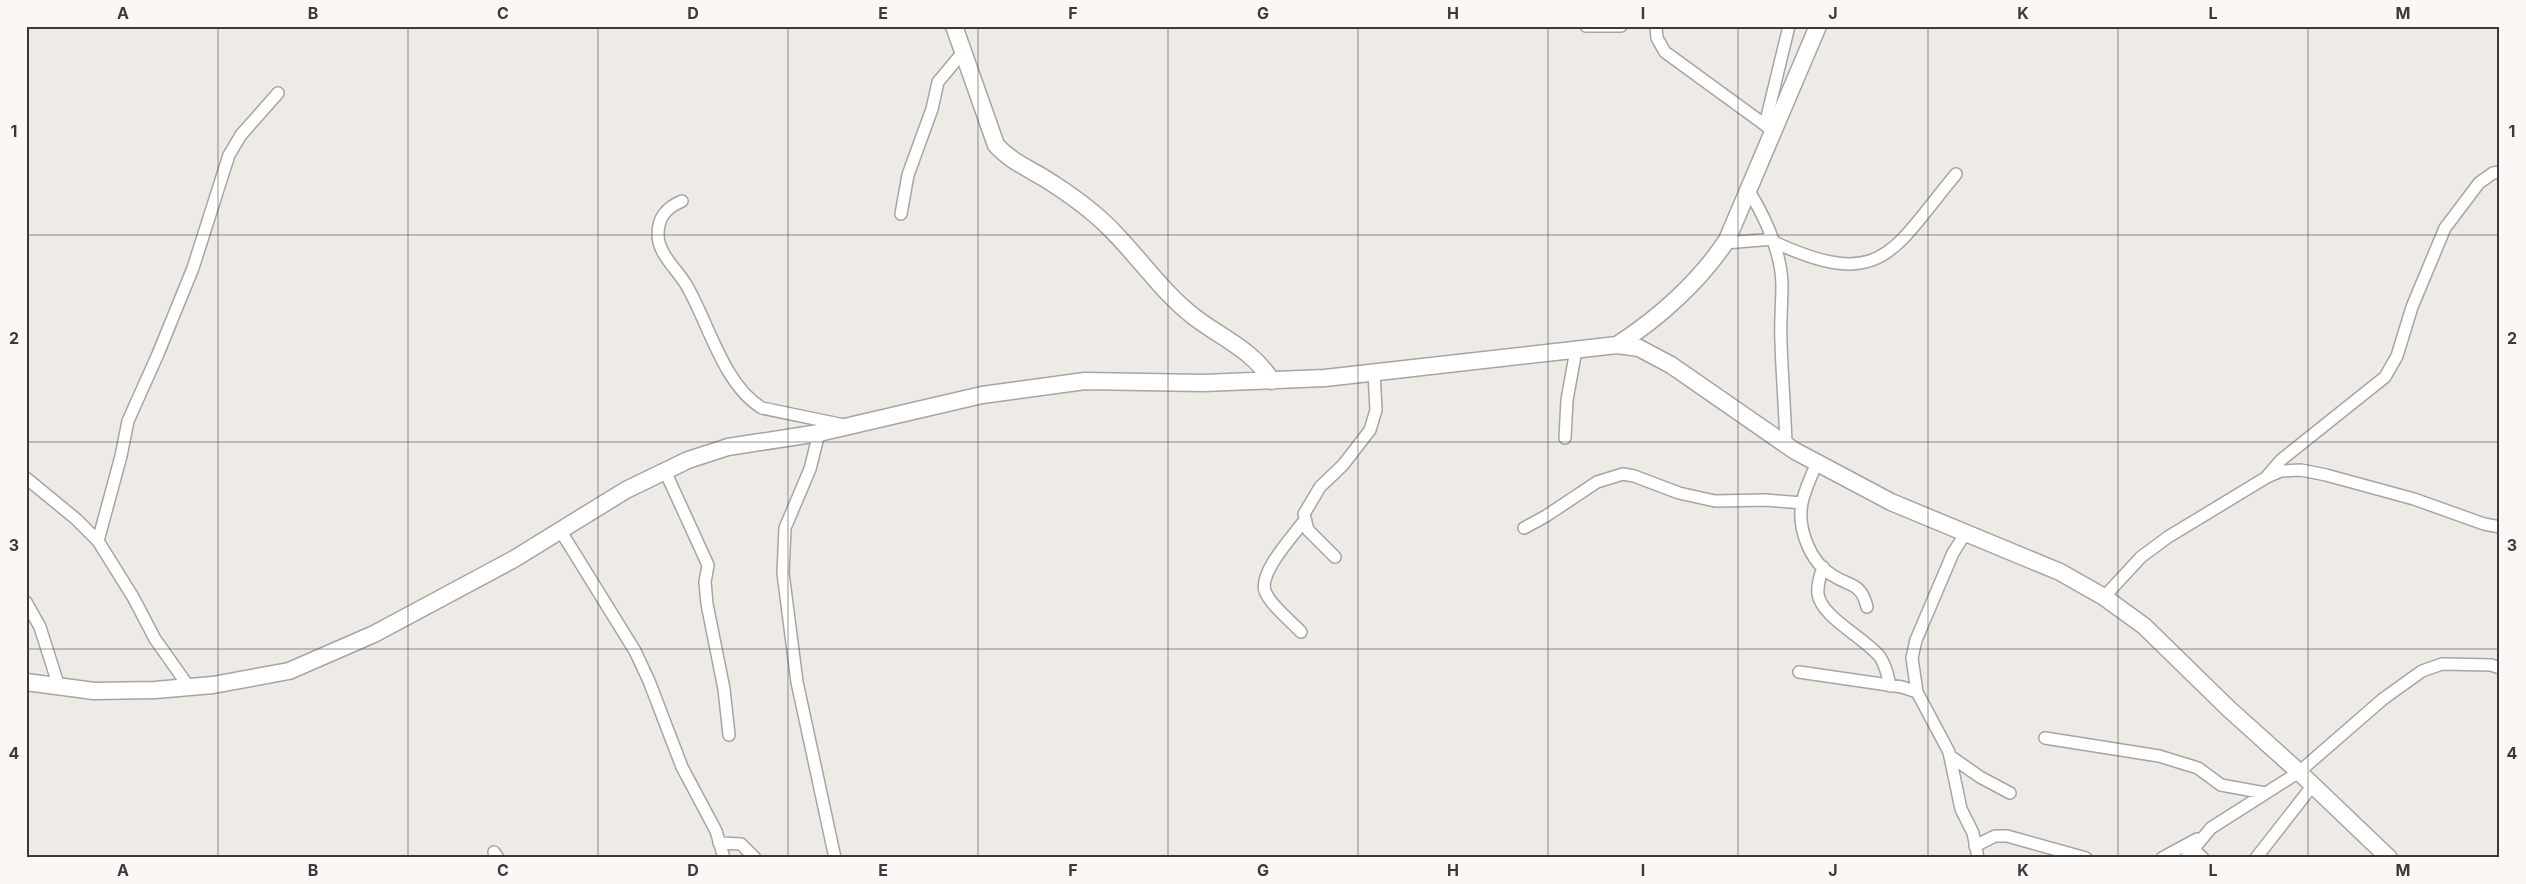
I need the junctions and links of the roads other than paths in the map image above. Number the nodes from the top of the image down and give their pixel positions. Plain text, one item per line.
1 (954, 26) edge
2 (1586, 26) edge
3 (1621, 26) edge
4 (1656, 26) edge
5 (1789, 26) edge
6 (1818, 26) edge
7 (963, 52) junction
8 (278, 93) dead end
9 (1768, 128) junction
10 (2500, 172) edge
11 (1956, 174) dead end
12 (1750, 191) junction
13 (682, 200) dead end
14 (901, 214) dead end
15 (1774, 241) junction
16 (1725, 243) junction
17 (1617, 345) junction
18 (1576, 350) junction
19 (1374, 374) junction
20 (1272, 380) junction
21 (850, 426) junction
22 (819, 433) junction
23 (1565, 438) dead end
24 (1786, 445) junction
25 (1817, 463) junction
26 (666, 471) junction
27 (2267, 477) junction
28 (26, 478) edge
29 (1802, 503) junction
30 (1304, 521) junction
31 (2500, 527) edge
32 (1524, 528) dead end
33 (560, 530) junction
34 (1965, 534) junction
35 (98, 541) junction
36 (1335, 557) dead end
37 (1823, 567) junction
38 (2104, 597) junction
39 (26, 602) edge
40 (1867, 607) dead end
41 (1301, 632) dead end
42 (2500, 668) edge
43 (1800, 672) dead end
44 (26, 682) edge
45 (1890, 686) junction
46 (59, 687) junction
47 (188, 687) junction
48 (1918, 692) junction
49 (728, 735) dead end
50 (2045, 738) dead end
51 (1950, 756) junction
52 (2299, 772) junction
53 (2313, 785) junction
54 (2010, 793) dead end
55 (2265, 793) junction
56 (2201, 837) junction
57 (719, 842) junction
58 (1975, 846) junction
59 (2190, 853) edge
60 (724, 858) edge
61 (755, 858) edge
62 (835, 858) edge
63 (1978, 858) edge
64 (2086, 858) edge
65 (2162, 858) edge
66 (2203, 858) edge
67 (2256, 858) edge
68 (2389, 858) edge

1 - 7 street
2 - 3 street
4 - 9 street
5 - 9 street
6 - 9 street
7 - 14 street
7 - 20 street
8 - 35 street
9 - 12 street
10 - 27 street
11 - 15 street
12 - 15 street
12 - 16 street
13 - 21 street
15 - 16 street
15 - 24 street
16 - 17 street
17 - 18 street
17 - 24 street
18 - 19 street
18 - 23 street
19 - 20 street
19 - 30 street
20 - 21 street
21 - 22 street
22 - 26 street
22 - 62 street
24 - 25 street
25 - 29 street
25 - 34 street
26 - 33 street
26 - 49 street
27 - 31 street
27 - 38 street
28 - 35 street
29 - 32 street
29 - 37 street
30 - 36 street
30 - 41 street
33 - 47 street
33 - 57 street
34 - 38 street
34 - 48 street
35 - 47 street
37 - 40 street
37 - 45 street
38 - 52 street
39 - 46 street
42 - 52 street
43 - 45 street
44 - 46 street
45 - 48 street
46 - 47 street
48 - 51 street
50 - 55 street
51 - 54 street
51 - 58 street
52 - 53 street
52 - 55 street
53 - 67 street
53 - 68 street
55 - 56 street
56 - 59 street
56 - 65 street
57 - 60 street
57 - 61 street
58 - 63 street
58 - 64 street
59 - 66 street

